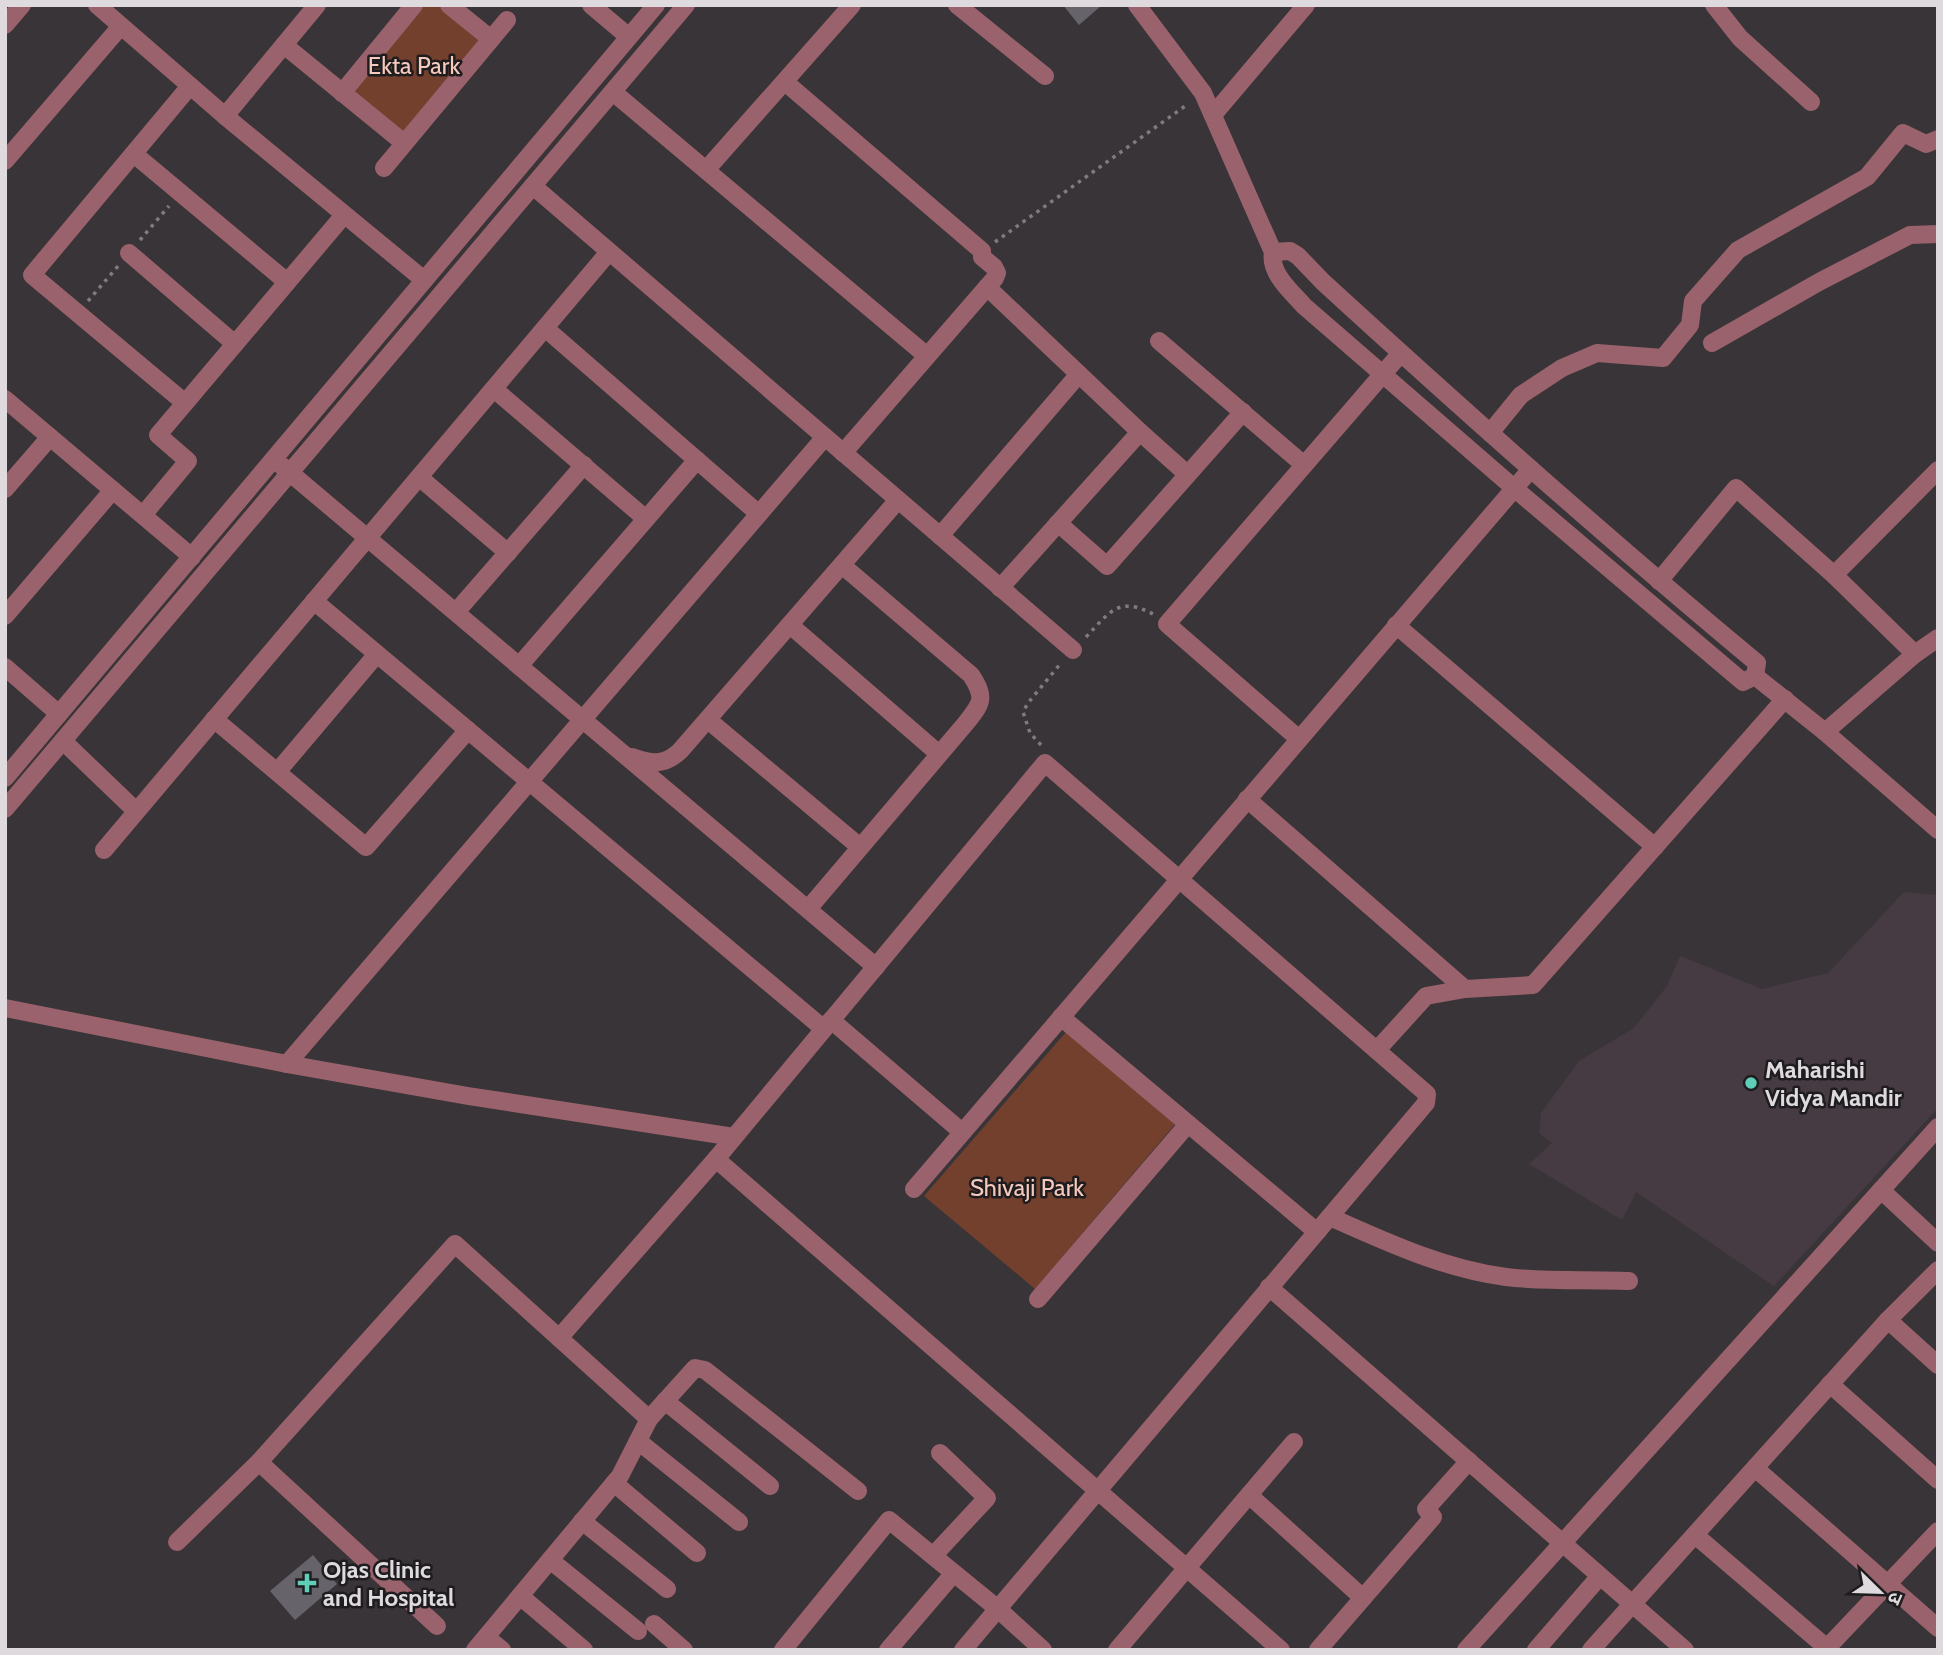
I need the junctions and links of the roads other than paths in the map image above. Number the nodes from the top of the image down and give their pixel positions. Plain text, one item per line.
1 (22, 5) edge
2 (97, 5) edge
3 (317, 5) edge
4 (414, 5) edge
5 (449, 5) edge
6 (591, 5) edge
7 (656, 5) edge
8 (686, 5) edge
9 (852, 5) edge
10 (957, 5) edge
11 (1138, 5) edge
12 (1306, 5) edge
13 (1714, 5) edge
14 (507, 20) dead end
15 (5, 25) edge
16 (121, 26) junction
17 (629, 37) junction
18 (491, 39) junction
19 (284, 45) junction
20 (1045, 76) dead end
21 (785, 82) junction
22 (190, 86) junction
23 (613, 92) junction
24 (342, 93) junction
25 (1811, 102) dead end
26 (1213, 115) junction
27 (225, 116) junction
28 (1938, 139) edge
29 (404, 144) junction
30 (134, 154) junction
31 (5, 161) edge
32 (384, 168) dead end
33 (706, 170) junction
34 (533, 186) junction
35 (344, 215) junction
36 (1938, 234) edge
37 (609, 252) junction
38 (1273, 252) junction
39 (129, 253) dead end
40 (424, 280) junction
41 (287, 282) junction
42 (987, 287) junction
43 (545, 328) junction
44 (1159, 341) dead end
45 (1713, 343) dead end
46 (235, 344) junction
47 (1401, 353) junction
48 (927, 356) junction
49 (1079, 373) junction
50 (1381, 374) junction
51 (494, 389) junction
52 (5, 399) edge
53 (185, 403) junction
54 (1243, 412) junction
55 (1140, 432) junction
56 (1490, 433) junction
57 (50, 437) junction
58 (825, 437) junction
59 (843, 453) junction
60 (274, 459) junction
61 (697, 460) junction
62 (1303, 464) junction
63 (584, 465) junction
64 (1531, 468) junction
65 (1938, 470) edge
66 (290, 472) junction
67 (1187, 474) junction
68 (419, 477) junction
69 (1514, 488) junction
70 (5, 489) edge
71 (113, 490) junction
72 (898, 500) junction
73 (759, 514) junction
74 (143, 515) junction
75 (646, 519) junction
76 (1058, 523) junction
77 (940, 536) junction
78 (368, 538) junction
79 (508, 553) junction
80 (192, 556) junction
81 (843, 566) junction
82 (1834, 575) junction
83 (1659, 581) junction
84 (1000, 588) junction
85 (314, 601) junction
86 (456, 612) junction
87 (5, 616) edge
88 (790, 625) junction
89 (1396, 625) junction
90 (1938, 638) edge
91 (1073, 650) road end
92 (377, 654) junction
93 (1915, 654) junction
94 (519, 666) junction
95 (5, 667) edge
96 (1752, 674) junction
97 (1786, 699) junction
98 (59, 714) junction
99 (214, 719) junction
100 (583, 719) junction
101 (708, 720) junction
102 (468, 730) junction
103 (1825, 732) junction
104 (1299, 739) junction
105 (63, 741) junction
106 (939, 754) junction
107 (625, 755) junction
108 (278, 771) junction
109 (5, 778) edge
110 (529, 782) junction
111 (1247, 799) junction
112 (5, 809) edge
113 (136, 811) junction
114 (1938, 830) edge
115 (1655, 847) junction
116 (860, 848) junction
117 (104, 850) dead end
118 (1179, 879) junction
119 (808, 909) junction
120 (876, 967) junction
121 (1465, 989) junction
122 (5, 1008) edge
123 (1061, 1017) junction
124 (828, 1025) junction
125 (1377, 1050) junction
126 (287, 1064) junction
127 (1188, 1124) junction
128 (1938, 1127) edge
129 (962, 1132) junction
130 (734, 1137) junction
131 (716, 1159) junction
132 (914, 1189) dead end
133 (1881, 1189) junction
134 (1330, 1217) junction
135 (1317, 1232) junction
136 (1938, 1243) edge
137 (1938, 1270) edge
138 (1629, 1281) dead end
139 (1269, 1287) junction
140 (1038, 1299) dead end
141 (1888, 1320) junction
142 (559, 1338) junction
143 (1938, 1364) edge
144 (1830, 1384) junction
145 (665, 1401) junction
146 (645, 1415) junction
147 (638, 1441) junction
148 (1294, 1441) dead end
149 (940, 1453) dead end
150 (1469, 1461) junction
151 (259, 1462) junction
152 (1755, 1468) junction
153 (1938, 1480) edge
154 (614, 1483) junction
155 (770, 1486) dead end
156 (1098, 1491) junction
157 (858, 1492) dead end
158 (1249, 1495) junction
159 (582, 1521) junction
160 (739, 1522) dead end
161 (1938, 1531) edge
162 (1695, 1535) junction
163 (177, 1542) dead end
164 (1563, 1544) junction
165 (697, 1553) dead end
166 (933, 1556) junction
167 (550, 1560) junction
168 (1186, 1567) junction
169 (954, 1573) junction
170 (1600, 1576) junction
171 (1887, 1584) junction
172 (667, 1589) dead end
173 (520, 1596) junction
174 (1363, 1598) junction
175 (1632, 1604) junction
176 (998, 1609) junction
177 (437, 1626) dead end
178 (1938, 1628) edge
179 (480, 1643) edge
180 (1826, 1649) edge
181 (502, 1650) edge
182 (584, 1650) edge
183 (684, 1650) edge
184 (783, 1650) edge
185 (888, 1650) edge
186 (963, 1650) edge
187 (1044, 1650) edge
188 (1117, 1650) edge
189 (1281, 1650) edge
190 (1318, 1650) edge
191 (1466, 1650) edge
192 (1536, 1650) edge
193 (1591, 1650) edge
194 (1685, 1650) edge

1 - 15 street
2 - 16 street
3 - 19 street
4 - 24 street
5 - 18 street
6 - 17 street
7 - 17 street
8 - 23 street
9 - 21 street
10 - 20 street
11 - 26 street
12 - 26 street
13 - 25 street
14 - 18 street
16 - 22 street
16 - 31 street
17 - 40 street
18 - 29 street
19 - 24 street
19 - 27 street
21 - 33 street
21 - 42 street
22 - 27 street
22 - 30 street
23 - 33 street
23 - 34 street
24 - 29 street
26 - 38 street
27 - 35 street
28 - 56 street
29 - 32 street
30 - 41 street
30 - 53 street
33 - 48 street
34 - 37 street
34 - 66 street
35 - 40 street
35 - 41 street
36 - 45 street
37 - 43 street
37 - 58 street
38 - 47 street
38 - 50 street
39 - 46 street
40 - 60 street
41 - 46 street
42 - 48 street
42 - 49 street
43 - 51 street
43 - 61 street
44 - 54 street
46 - 53 street
47 - 50 street
47 - 56 street
48 - 59 street
49 - 55 street
49 - 77 street
50 - 62 street
50 - 69 street
51 - 63 street
51 - 68 street
52 - 57 street
53 - 74 street
54 - 62 street
54 - 67 street
55 - 67 street
55 - 76 street
56 - 64 street
57 - 70 street
57 - 71 street
58 - 59 street
58 - 73 street
59 - 72 street
60 - 66 street
60 - 80 street
61 - 73 street
61 - 75 street
62 - 104 street
63 - 75 street
63 - 79 street
64 - 69 street
64 - 83 street
65 - 82 street
66 - 78 street
66 - 105 street
67 - 76 street
68 - 78 street
68 - 79 street
69 - 89 street
69 - 96 street
71 - 74 street
71 - 87 street
72 - 77 street
72 - 81 street
73 - 100 street
74 - 80 street
75 - 94 street
76 - 84 street
77 - 84 street
78 - 85 street
78 - 86 street
79 - 86 street
80 - 98 street
81 - 88 street
81 - 106 street
82 - 83 street
82 - 93 street
83 - 96 street
84 - 91 street
85 - 92 street
85 - 99 street
86 - 94 street
88 - 101 street
88 - 106 street
89 - 104 street
89 - 115 street
90 - 93 street
92 - 102 street
92 - 108 street
93 - 103 street
94 - 100 street
95 - 98 street
96 - 97 street
97 - 103 street
97 - 115 street
98 - 109 street
99 - 108 street
99 - 113 street
100 - 107 street
100 - 110 street
101 - 107 street
101 - 116 street
102 - 108 street
102 - 110 street
103 - 114 street
104 - 111 street
105 - 112 street
105 - 113 street
106 - 116 street
107 - 119 street
110 - 124 street
110 - 126 street
111 - 118 street
111 - 121 street
113 - 117 street
115 - 121 street
116 - 119 street
118 - 120 street
118 - 123 street
118 - 125 street
119 - 120 street
120 - 124 street
121 - 125 street
122 - 126 street
123 - 127 street
123 - 129 street
124 - 129 street
124 - 130 street
125 - 134 street
126 - 130 street
127 - 135 street
127 - 140 street
128 - 133 street
129 - 132 street
130 - 131 street
131 - 142 street
131 - 156 street
133 - 136 street
133 - 164 street
134 - 135 street
134 - 138 street
135 - 139 street
137 - 141 street
139 - 150 street
139 - 156 street
141 - 143 street
141 - 144 street
142 - 146 street
142 - 151 street
144 - 152 street
144 - 153 street
145 - 146 street
145 - 155 street
145 - 157 street
146 - 147 street
147 - 154 street
147 - 160 street
148 - 158 street
149 - 166 street
150 - 164 street
150 - 174 street
151 - 163 street
151 - 177 street
152 - 162 street
152 - 171 street
154 - 159 street
154 - 165 street
156 - 168 street
156 - 176 street
158 - 168 street
158 - 174 street
159 - 167 street
159 - 172 street
161 - 171 street
162 - 175 street
162 - 180 street
164 - 170 street
164 - 191 street
166 - 169 street
166 - 184 street
167 - 173 street
167 - 183 street
168 - 188 street
168 - 189 street
169 - 176 street
169 - 185 street
170 - 175 street
170 - 192 street
171 - 178 street
171 - 180 street
173 - 179 street
173 - 182 street
174 - 190 street
175 - 193 street
175 - 194 street
176 - 186 street
176 - 187 street
179 - 181 street

